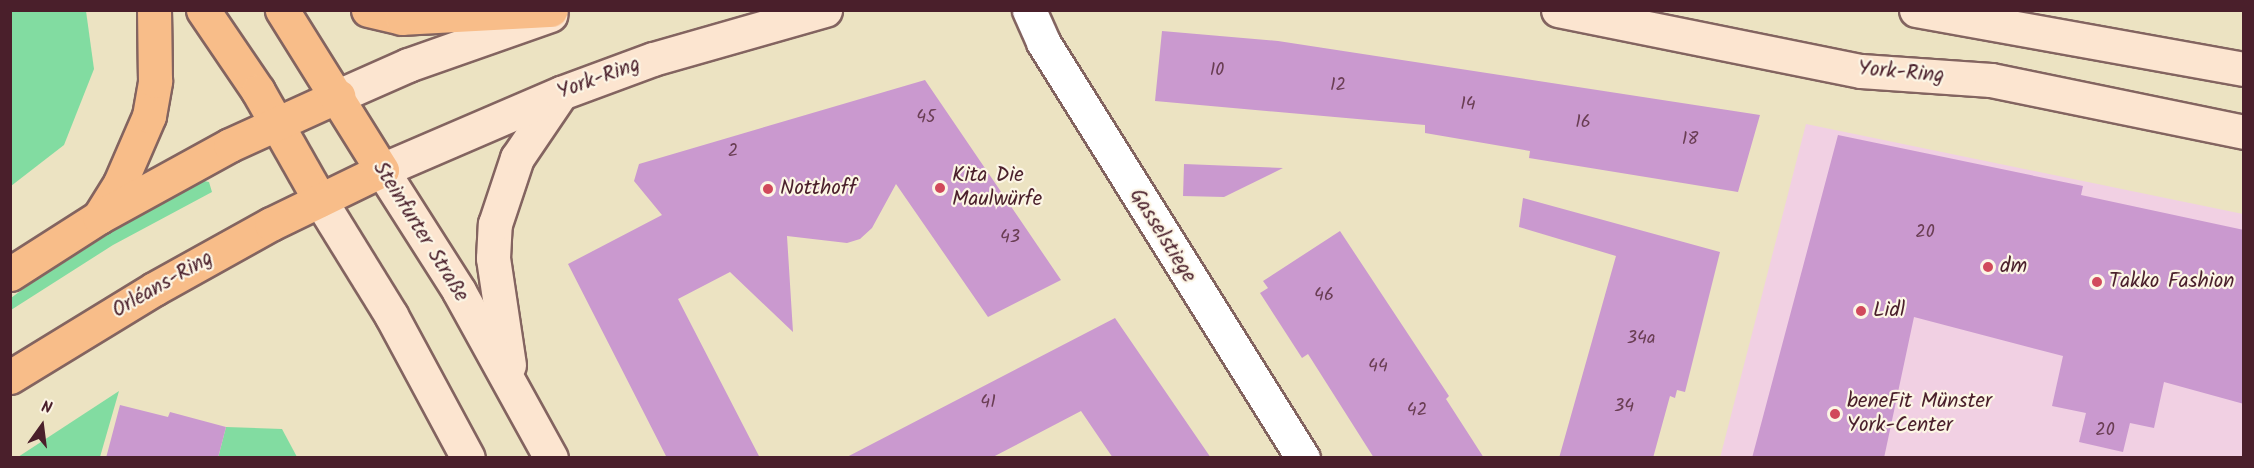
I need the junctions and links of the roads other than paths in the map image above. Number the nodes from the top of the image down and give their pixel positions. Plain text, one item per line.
1 (154, 10) edge
2 (203, 10) edge
3 (282, 10) edge
4 (368, 10) edge
5 (551, 10) edge
6 (563, 10) edge
7 (825, 10) edge
8 (1029, 10) edge
9 (1558, 10) edge
10 (1916, 10) edge
11 (2244, 69) edge
12 (561, 93) junction
13 (338, 96) junction
14 (278, 124) junction
15 (2244, 132) edge
16 (382, 170) junction
17 (320, 200) junction
18 (99, 217) junction
19 (10, 274) edge
20 (10, 377) edge
21 (513, 388) junction
22 (468, 458) edge
23 (551, 458) edge
24 (1303, 458) edge

1 - 18 main road
2 - 14 main road
3 - 13 main road, Steinfurter Straße
4 - 5 main road
6 - 13 main road
7 - 12 main road, York-Ring
8 - 24 street, Gasselstiege
9 - 15 main road, York-Ring
10 - 11 main road
12 - 16 main road, York-Ring
12 - 21 main road
13 - 14 main road
13 - 16 main road, Steinfurter Straße
14 - 17 main road
14 - 18 main road
16 - 17 main road, Orléans-Ring
16 - 21 main road, Steinfurter Straße
17 - 20 main road, Orléans-Ring
17 - 22 main road
18 - 19 main road
21 - 23 main road, Steinfurter Straße

